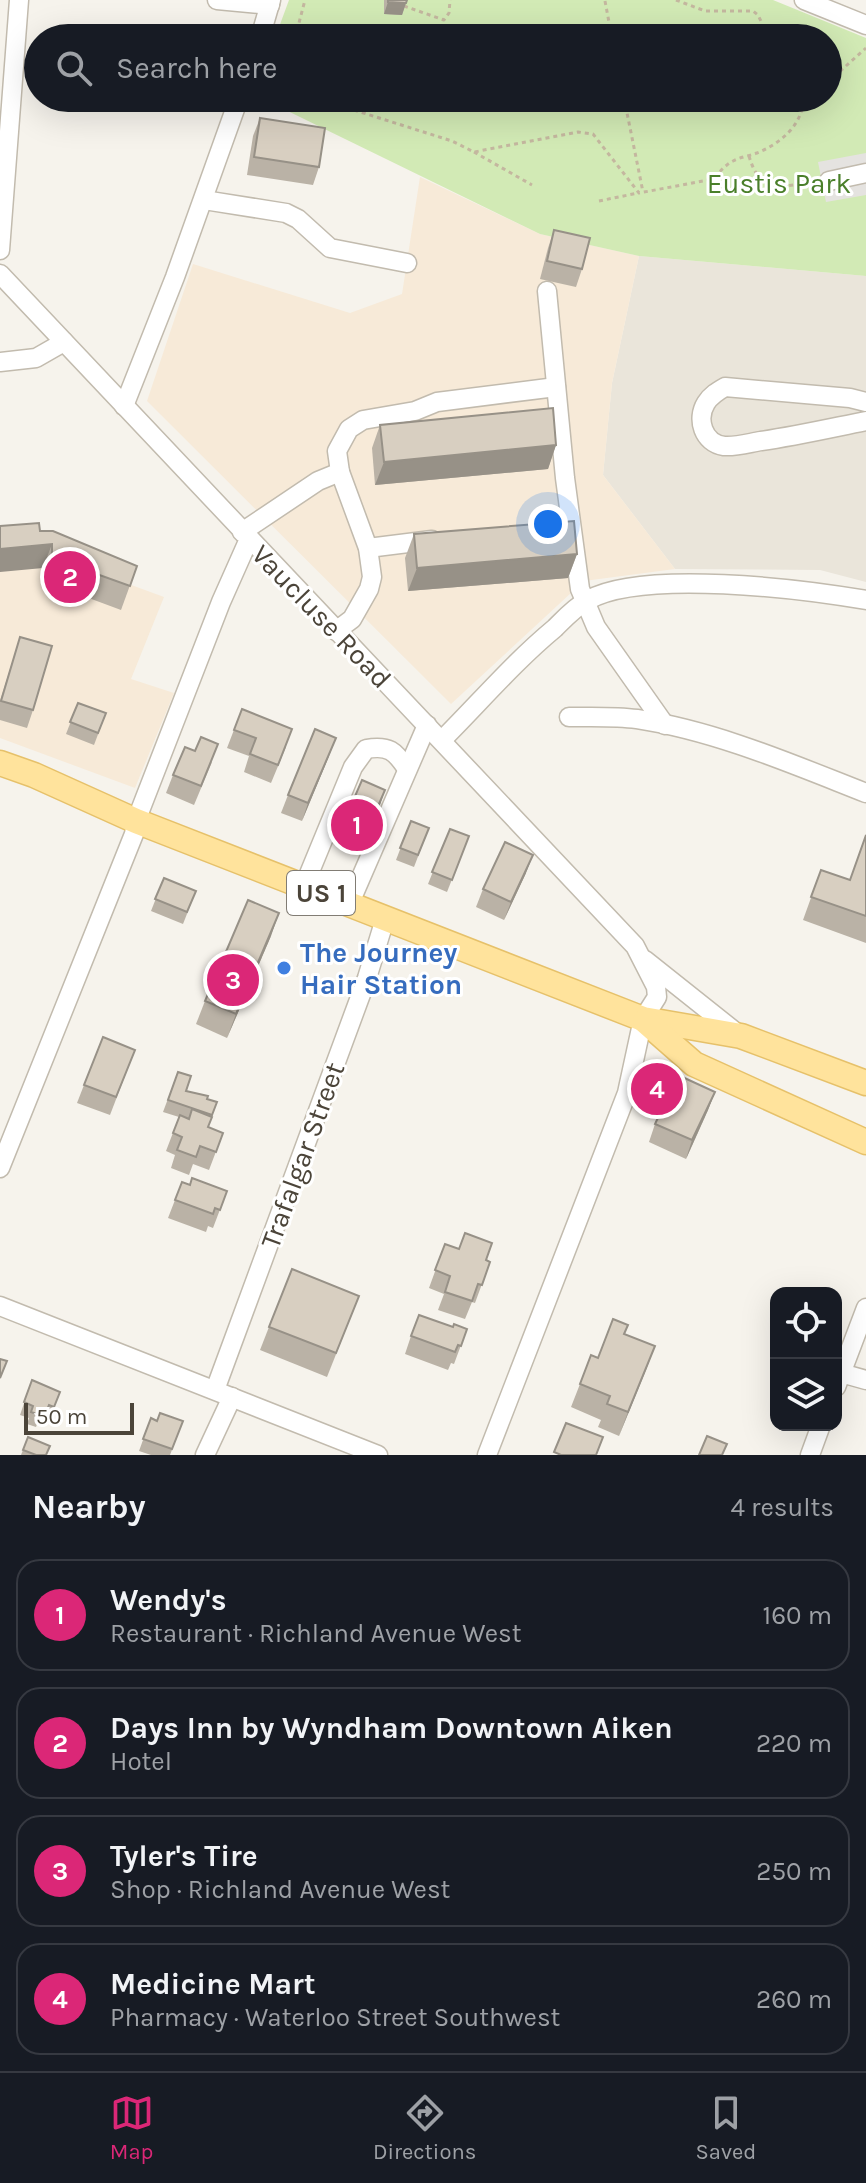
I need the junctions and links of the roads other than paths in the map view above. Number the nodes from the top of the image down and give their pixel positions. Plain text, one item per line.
1 (19, 0) edge
2 (217, 0) edge
3 (804, 0) edge
4 (271, 2) edge
5 (264, 24) edge
6 (866, 25) edge
7 (234, 112) edge
8 (866, 173) edge
9 (829, 181) road end
10 (204, 200) junction
11 (0, 250) edge
12 (407, 263) dead end
13 (0, 274) edge
14 (547, 291) dead end
15 (64, 342) junction
16 (0, 362) edge
17 (556, 387) junction
18 (866, 402) edge
19 (124, 406) junction
20 (866, 421) edge
21 (340, 472) junction
22 (245, 536) junction
23 (453, 538) edge
24 (368, 548) junction
25 (866, 600) edge
26 (583, 603) junction
27 (336, 631) junction
28 (569, 717) dead end
29 (427, 725) junction
30 (665, 725) junction
31 (442, 740) junction
32 (0, 763) edge
33 (407, 769) junction
34 (866, 793) edge
35 (136, 821) junction
36 (304, 886) junction
37 (349, 905) junction
38 (385, 919) junction
39 (643, 959) junction
40 (643, 1019) junction
41 (745, 1038) junction
42 (735, 1083) junction
43 (866, 1083) edge
44 (866, 1142) edge
45 (0, 1168) edge
46 (0, 1306) edge
47 (866, 1308) edge
48 (842, 1372) edge
49 (842, 1380) edge
50 (866, 1380) edge
51 (224, 1394) junction
52 (819, 1431) edge
53 (205, 1455) edge
54 (378, 1455) edge
55 (487, 1455) edge
56 (810, 1455) edge

1 - 11 street
2 - 4 street
3 - 6 street
4 - 5 street
7 - 10 street
8 - 9 street
10 - 12 street
10 - 19 street
13 - 15 street, Vaucluse Road
14 - 17 street
15 - 16 street
15 - 19 street, Vaucluse Road
17 - 21 street
17 - 26 street
18 - 20 street
19 - 22 street, Vaucluse Road
21 - 22 street
21 - 24 street
22 - 27 street, Vaucluse Road
22 - 35 street
23 - 24 street
24 - 27 street
25 - 26 street
26 - 30 street
26 - 31 street
27 - 29 street, Vaucluse Road
28 - 30 street
29 - 31 street, Vaucluse Road
29 - 33 street
30 - 34 street
31 - 39 street, Vaucluse Road
32 - 35 main road, US 1
33 - 36 street
33 - 37 street
35 - 36 main road, US 1
35 - 45 street
36 - 37 main road, US 1
37 - 38 main road, US 1
38 - 40 main road, US 1
38 - 51 street, Trafalgar Street
39 - 40 street
39 - 41 street
40 - 41 main road, US 1
40 - 42 main road, US 1
40 - 55 street
41 - 42 main road
41 - 43 main road, US 1
42 - 44 main road, US 1
46 - 51 street
47 - 48 street
49 - 50 street
51 - 53 street, Trafalgar Street
51 - 54 street
52 - 56 street

